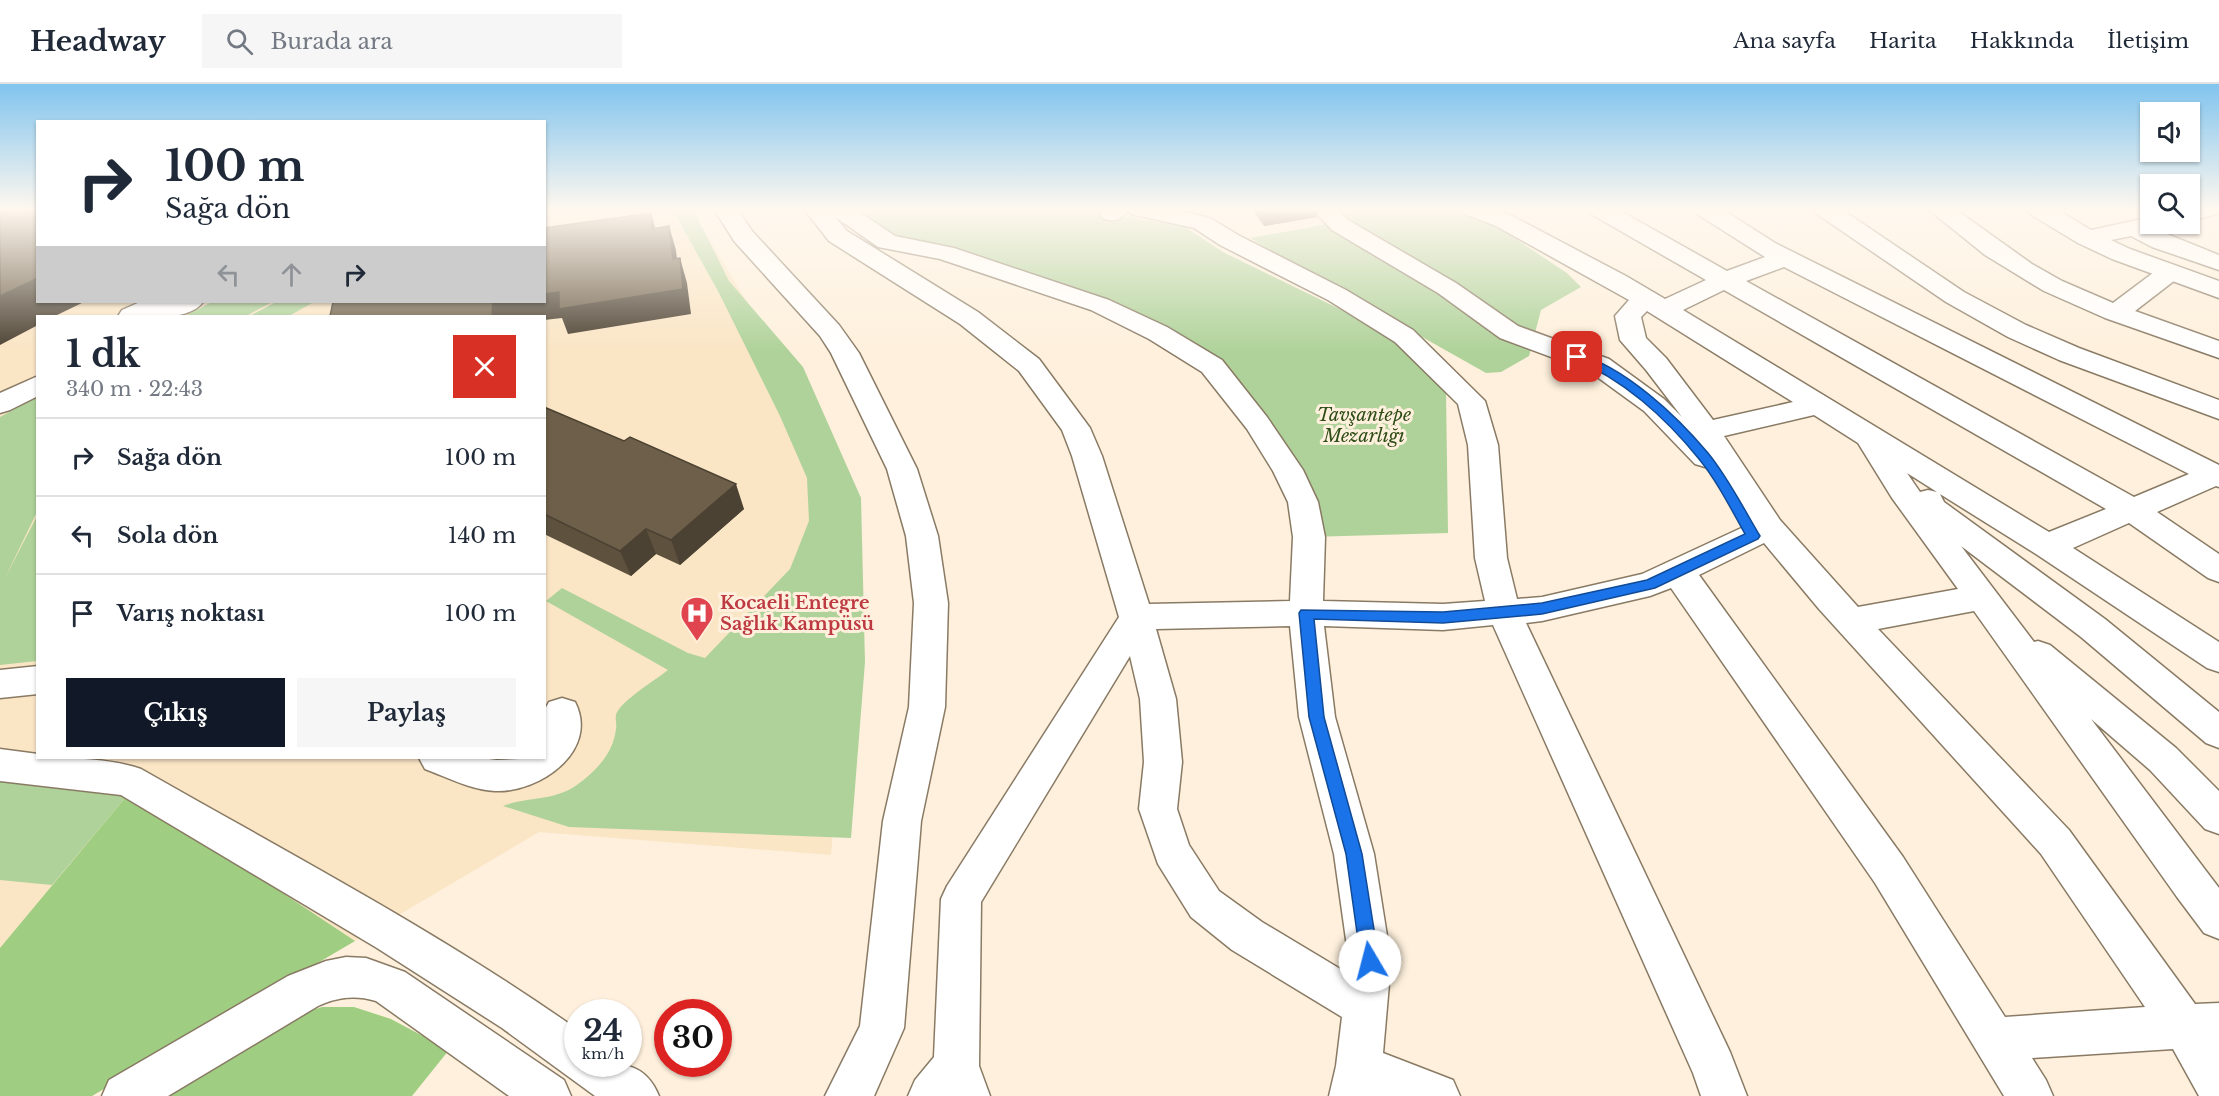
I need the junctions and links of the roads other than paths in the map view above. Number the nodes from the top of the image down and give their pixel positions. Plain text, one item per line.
1 (762, 256) edge
2 (870, 256) edge
3 (955, 256) edge
4 (1262, 256) edge
5 (1394, 256) edge
6 (1573, 256) edge
7 (1680, 256) edge
8 (1782, 256) edge
9 (1894, 256) edge
10 (2005, 256) edge
11 (2131, 256) edge
12 (2200, 256) edge
13 (1785, 258) junction
14 (2219, 263) edge
15 (2170, 272) junction
16 (1723, 281) junction
17 (2219, 290) edge
18 (157, 303) edge
19 (188, 303) edge
20 (1655, 304) junction
21 (2117, 312) junction
22 (133, 315) edge
23 (165, 315) edge
24 (2046, 344) junction
25 (2219, 350) edge
26 (36, 367) edge
27 (2003, 369) junction
28 (0, 385) edge
29 (36, 385) edge
30 (0, 404) edge
31 (1817, 406) junction
32 (2219, 410) edge
33 (1706, 431) junction
34 (1872, 440) junction
35 (1912, 465) junction
36 (2217, 476) edge
37 (2132, 510) junction
38 (1761, 532) junction
39 (2047, 546) junction
40 (2219, 570) edge
41 (1676, 573) junction
42 (1992, 610) junction
43 (1504, 612) junction
44 (1306, 613) junction
45 (1137, 617) junction
46 (1851, 621) junction
47 (2219, 659) edge
48 (36, 680) edge
49 (0, 684) edge
50 (561, 711) dead end
51 (2219, 733) edge
52 (546, 757) edge
53 (441, 759) edge
54 (543, 759) edge
55 (0, 765) edge
56 (2219, 817) edge
57 (2219, 920) edge
58 (392, 934) junction
59 (350, 975) junction
60 (1365, 1007) junction
61 (2201, 1025) edge
62 (1995, 1039) junction
63 (564, 1047) edge
64 (606, 1077) edge
65 (1355, 1081) edge
66 (951, 1086) edge
67 (2219, 1086) edge
68 (125, 1096) edge
69 (548, 1096) edge
70 (636, 1096) edge
71 (848, 1096) edge
72 (1437, 1096) edge
73 (1724, 1096) edge
74 (2030, 1096) edge

1 - 71 street
2 - 45 street
3 - 44 street
4 - 43 street
5 - 38 street
6 - 20 street
7 - 16 street
8 - 13 street
9 - 24 street
10 - 21 street
11 - 15 street
12 - 14 street
13 - 16 street
13 - 27 street
15 - 17 street
15 - 21 street
16 - 20 street
16 - 37 street
18 - 22 street
19 - 23 street
20 - 31 street
20 - 33 street
21 - 25 street
24 - 27 street
24 - 32 street
26 - 28 street
27 - 36 street
29 - 30 street
31 - 33 street
31 - 34 street
33 - 38 street
34 - 35 street
34 - 42 street
35 - 39 street
35 - 51 street
36 - 37 street
37 - 39 street
37 - 40 street
38 - 41 street
38 - 46 street
39 - 47 street
41 - 43 street
41 - 62 street
42 - 46 street
42 - 56 street
42 - 57 street
43 - 44 street
43 - 73 street
44 - 45 street
44 - 60 street
45 - 60 street
45 - 66 street
46 - 61 street
48 - 49 street
50 - 52 street
53 - 54 street
55 - 58 street
58 - 59 street
58 - 63 street
59 - 68 street
59 - 69 street
60 - 65 street
61 - 62 street
61 - 67 street
62 - 74 street
64 - 70 street
65 - 72 street

